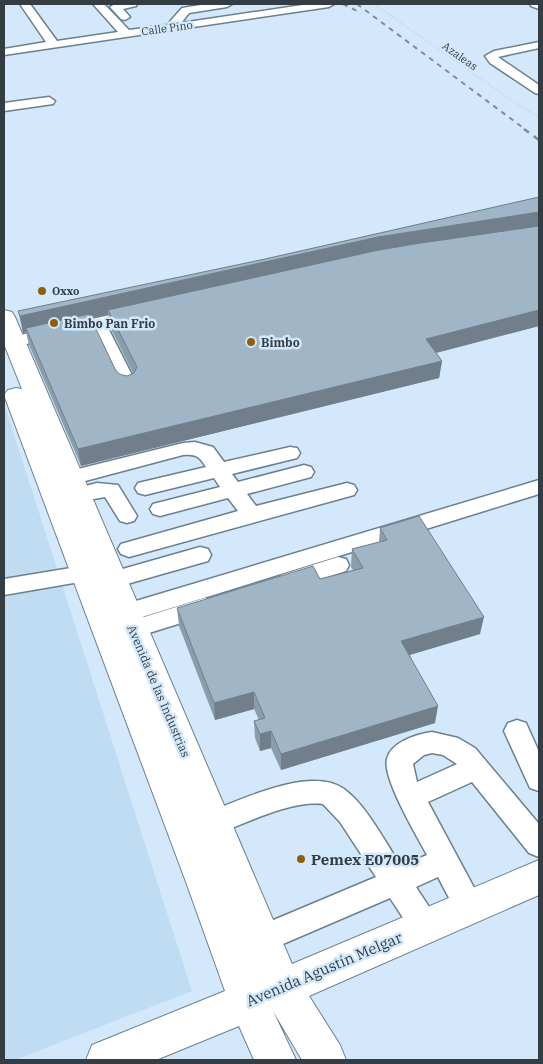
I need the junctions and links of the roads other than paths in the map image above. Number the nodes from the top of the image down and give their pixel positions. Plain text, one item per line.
1 (25, 4) edge
2 (98, 4) edge
3 (132, 4) edge
4 (227, 4) edge
5 (329, 4) edge
6 (535, 4) edge
7 (539, 6) edge
8 (182, 7) edge
9 (125, 17) dead end
10 (170, 28) junction
11 (126, 34) junction
12 (54, 45) junction
13 (539, 45) edge
14 (4, 52) edge
15 (539, 90) edge
16 (49, 101) dead end
17 (4, 107) edge
18 (155, 310) edge
19 (97, 323) junction
20 (10, 337) edge
21 (128, 385) edge
22 (290, 453) dead end
23 (218, 470) junction
24 (304, 472) dead end
25 (74, 486) junction
26 (539, 487) edge
27 (145, 488) dead end
28 (232, 490) junction
29 (347, 490) dead end
30 (160, 509) dead end
31 (251, 515) junction
32 (127, 516) dead end
33 (129, 549) dead end
34 (200, 555) dead end
35 (338, 565) dead end
36 (4, 587) edge
37 (111, 598) junction
38 (517, 731) dead end
39 (476, 768) junction
40 (539, 780) edge
41 (411, 797) junction
42 (214, 824) junction
43 (539, 844) edge
44 (445, 860) junction
45 (539, 877) edge
46 (396, 883) junction
47 (469, 907) junction
48 (425, 926) junction
49 (262, 939) junction
50 (265, 995) junction
51 (107, 1060) edge
52 (275, 1060) edge
53 (325, 1060) edge

1 - 12 street
2 - 11 street
3 - 9 street
4 - 8 street
5 - 10 street, Calle Pino
6 - 7 street
8 - 10 street
10 - 11 street, Calle Pino
11 - 12 street, Calle Pino
12 - 14 street, Calle Pino
13 - 15 street
16 - 17 street
18 - 19 street
19 - 20 street
19 - 21 street
20 - 25 main road, Avenida de las Industrias
20 - 37 main road, Avenida de las Industrias
22 - 23 street
23 - 25 street
23 - 27 street
23 - 28 street
24 - 28 street
25 - 32 street
25 - 37 main road, Avenida de las Industrias
26 - 37 street
28 - 30 street
28 - 31 street
29 - 31 street
31 - 33 street
34 - 37 street
35 - 37 street
36 - 37 street
37 - 42 main road, Avenida de las Industrias
37 - 50 main road, Avenida de las Industrias
38 - 40 street
39 - 41 street
39 - 41 street
39 - 43 street
41 - 44 street
42 - 46 street
42 - 49 main road, Avenida de las Industrias
44 - 46 street
44 - 47 street
45 - 47 main road, Avenida Agustín Melgar
46 - 48 street
46 - 49 street
47 - 48 main road, Avenida Agustín Melgar
48 - 50 main road, Avenida Agustín Melgar
49 - 50 main road, Avenida de las Industrias
50 - 51 main road, Avenida Agustín Melgar
50 - 52 main road, Avenida de las Industrias
50 - 53 main road, Avenida de las Industrias

